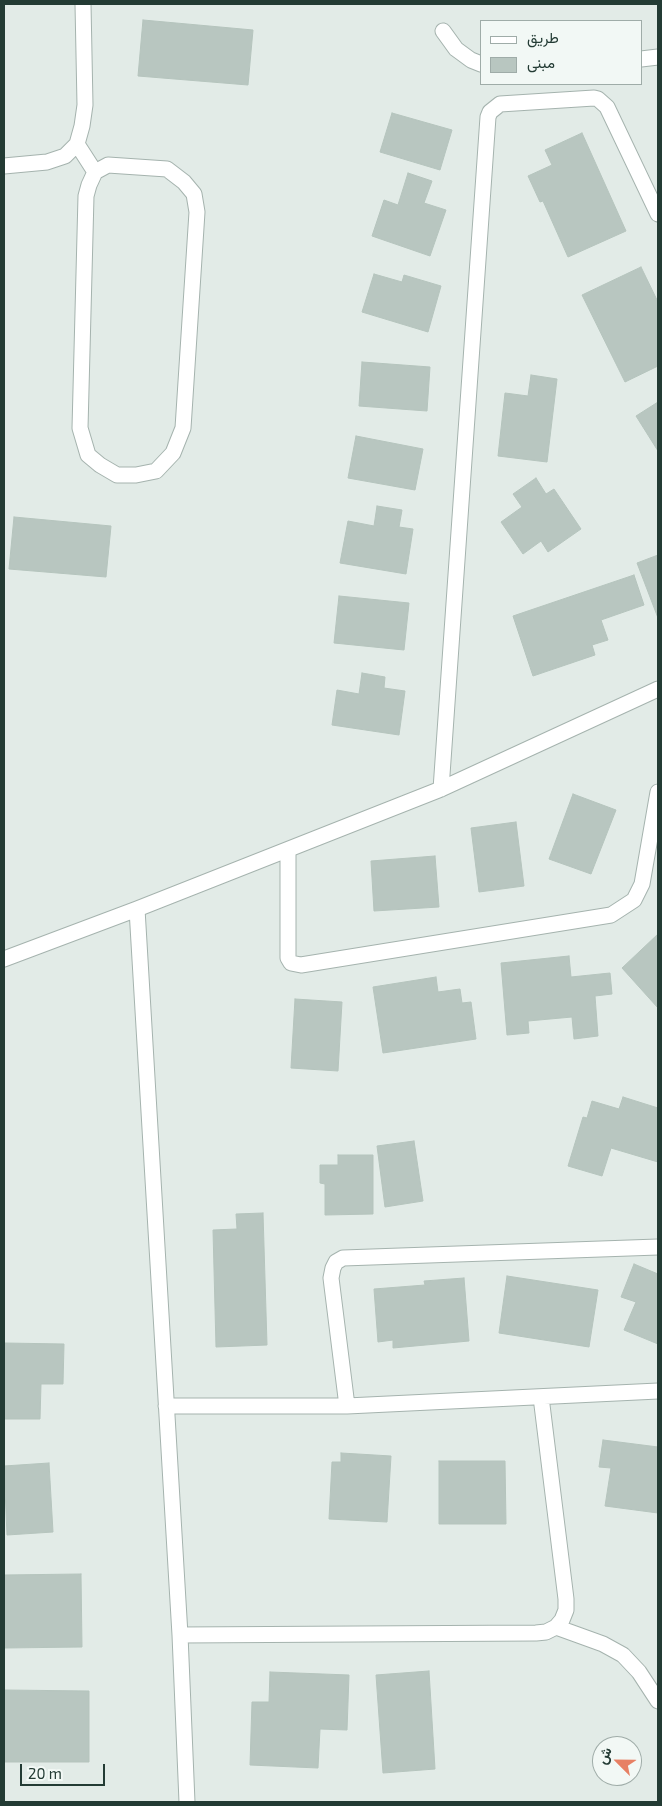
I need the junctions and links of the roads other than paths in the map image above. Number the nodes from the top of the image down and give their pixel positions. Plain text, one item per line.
1 (83, 4) edge
2 (443, 31) dead end
3 (658, 57) edge
4 (642, 59) edge
5 (480, 64) edge
6 (77, 144) junction
7 (4, 166) edge
8 (95, 172) junction
9 (658, 214) edge
10 (658, 689) edge
11 (441, 789) junction
12 (658, 792) edge
13 (288, 850) junction
14 (137, 909) junction
15 (4, 959) edge
16 (658, 1247) edge
17 (658, 1392) edge
18 (541, 1397) junction
19 (166, 1406) junction
20 (347, 1406) junction
21 (556, 1627) junction
22 (180, 1635) junction
23 (658, 1701) edge
24 (187, 1802) edge

1 - 6 street
2 - 5 street
3 - 4 street
6 - 7 street
6 - 8 street
8 - 8 street
9 - 11 street
10 - 11 street
11 - 13 street
12 - 13 street
13 - 14 street
14 - 15 street
14 - 19 street
16 - 20 street
17 - 18 street
18 - 20 street
18 - 21 street
19 - 20 street
19 - 22 street
21 - 22 street
21 - 23 street
22 - 24 street

